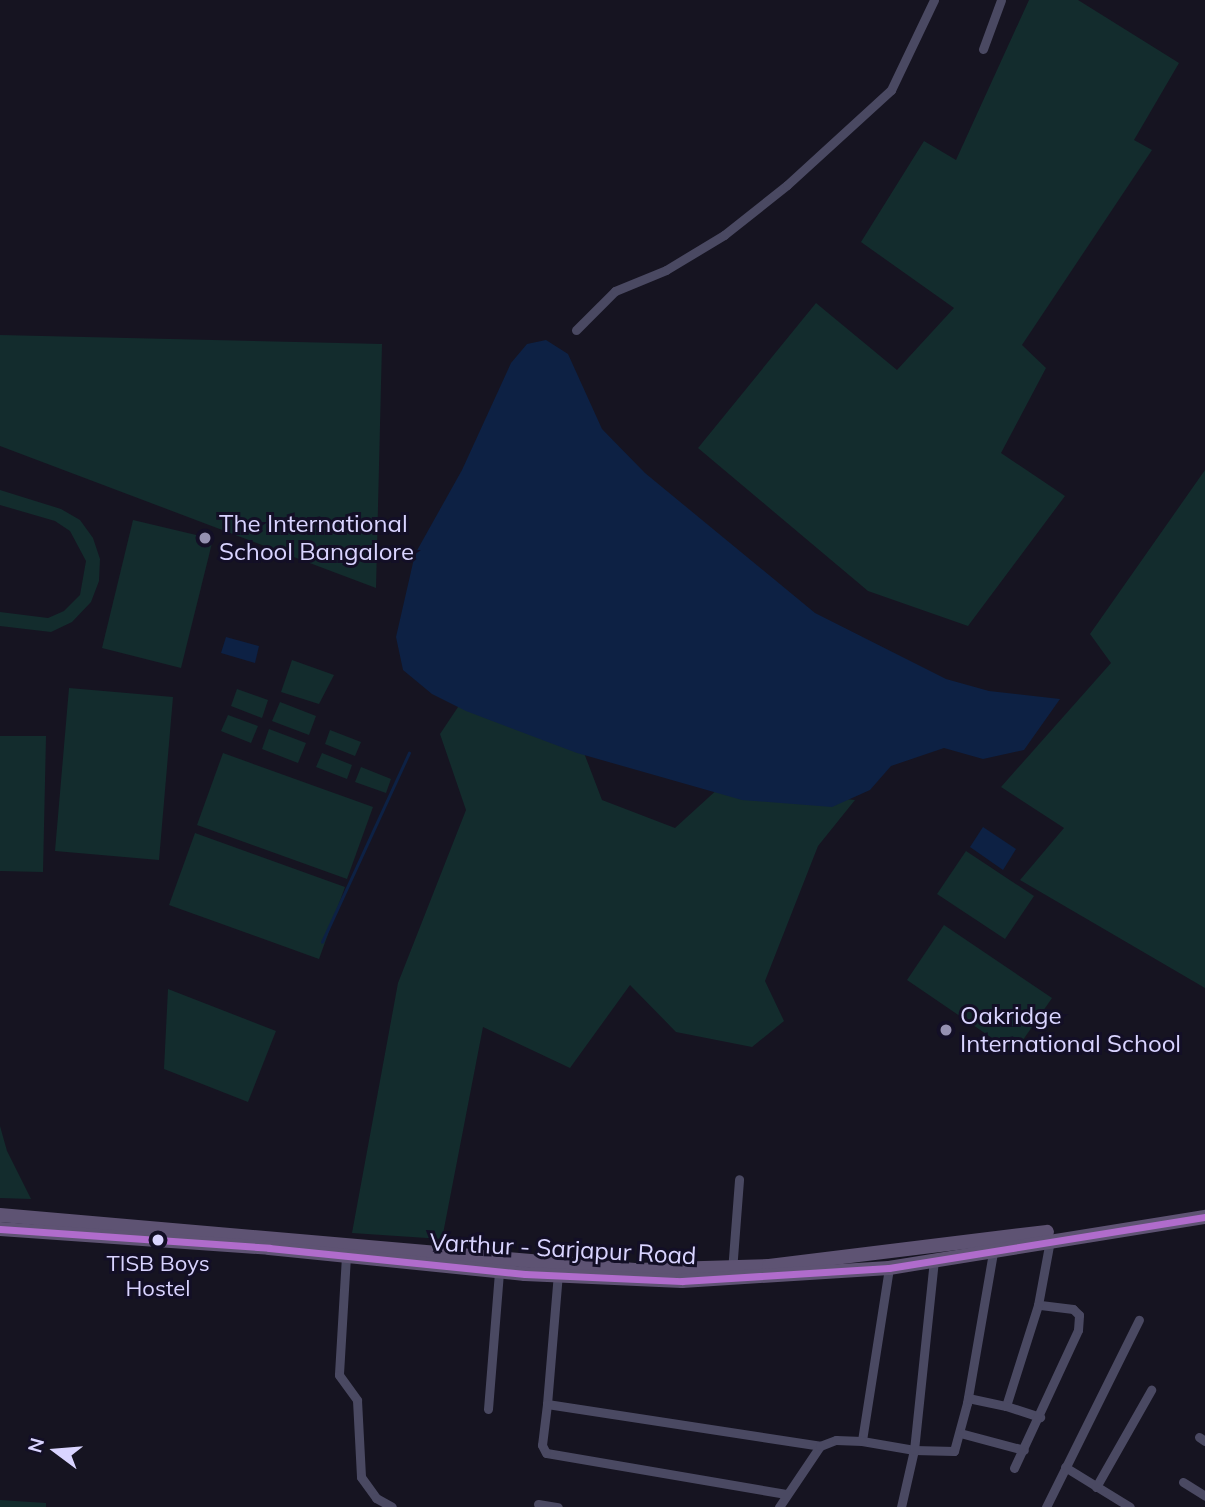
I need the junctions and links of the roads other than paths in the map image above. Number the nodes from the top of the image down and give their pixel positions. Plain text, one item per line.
1 (934, 0) edge
2 (1001, 0) edge
3 (983, 49) dead end
4 (576, 330) dead end
5 (739, 1179) dead end
6 (1205, 1211) edge
7 (0, 1216) edge
8 (1205, 1217) edge
9 (0, 1229) edge
10 (1050, 1240) junction
11 (993, 1252) junction
12 (346, 1256) junction
13 (934, 1261) junction
14 (890, 1268) junction
15 (499, 1271) junction
16 (558, 1271) junction
17 (733, 1274) junction
18 (1038, 1305) junction
19 (1139, 1320) dead end
20 (1151, 1390) dead end
21 (968, 1398) junction
22 (547, 1404) junction
23 (1006, 1406) junction
24 (488, 1409) dead end
25 (1040, 1417) junction
26 (960, 1433) junction
27 (862, 1441) junction
28 (820, 1446) junction
29 (914, 1450) junction
30 (1024, 1450) junction
31 (1065, 1467) junction
32 (1014, 1468) dead end
33 (1183, 1482) dead end
34 (1096, 1487) junction
35 (786, 1494) junction
36 (1205, 1496) edge
37 (538, 1504) dead end
38 (392, 1507) edge
39 (558, 1507) edge
40 (779, 1507) edge
41 (901, 1507) edge
42 (1046, 1507) edge
43 (1130, 1507) edge

1 - 4 street
2 - 3 street
5 - 17 street
6 - 17 main road, Varthur - Sarjapur Road
7 - 16 main road, Varthur - Sarjapur Road
8 - 10 main road, Varthur - Sarjapur Road
9 - 12 main road, Varthur - Sarjapur Road
10 - 11 main road, Varthur - Sarjapur Road
10 - 18 street
11 - 13 main road, Varthur - Sarjapur Road
11 - 21 street
12 - 15 main road, Varthur - Sarjapur Road
12 - 38 street
13 - 14 main road, Varthur - Sarjapur Road
13 - 29 street
14 - 17 main road, Varthur - Sarjapur Road
14 - 27 street
15 - 16 main road, Varthur - Sarjapur Road
15 - 24 street
16 - 17 main road, Varthur - Sarjapur Road
16 - 22 street
18 - 23 street
18 - 25 street
19 - 31 street
20 - 34 street
21 - 23 street
21 - 26 street
22 - 28 street
22 - 35 street
23 - 25 street
25 - 30 street
26 - 29 street
26 - 30 street
27 - 28 street
27 - 29 street
28 - 35 street
29 - 41 street
30 - 32 street
31 - 34 street
31 - 42 street
33 - 36 street
34 - 43 street
35 - 40 street
37 - 39 street

